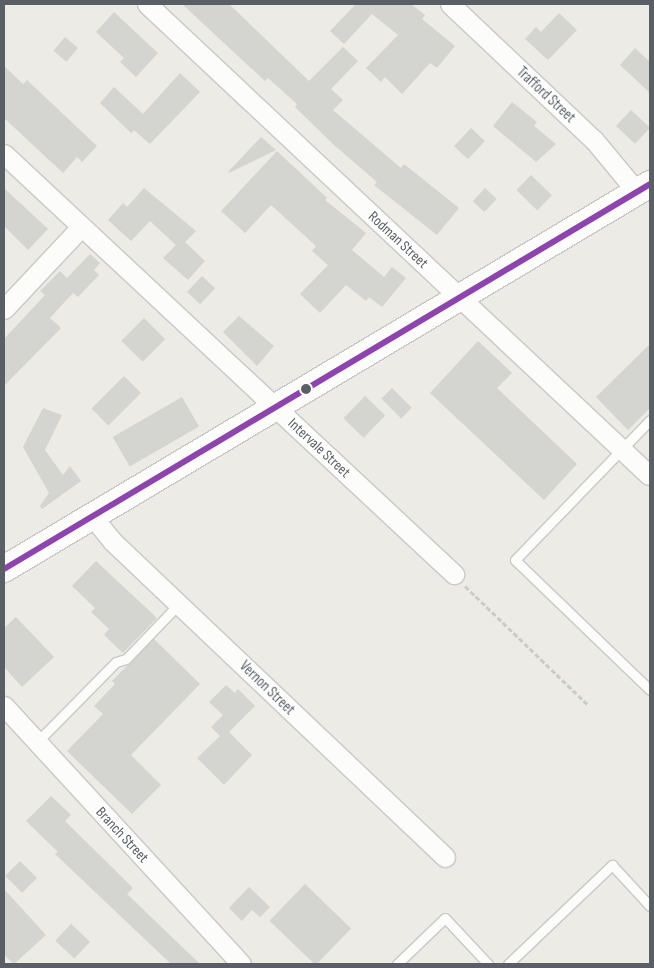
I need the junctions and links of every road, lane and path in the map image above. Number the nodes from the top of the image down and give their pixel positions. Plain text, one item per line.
1 (147, 4) edge
2 (450, 4) edge
3 (4, 154) edge
4 (644, 188) edge
5 (81, 227) junction
6 (460, 298) junction
7 (4, 309) edge
8 (274, 407) junction
9 (650, 420) edge
10 (622, 449) junction
11 (649, 475) edge
12 (92, 516) junction
13 (4, 569) edge
14 (454, 574) joint
15 (179, 604) junction
16 (650, 690) edge
17 (587, 704) dead end
18 (4, 706) edge
19 (36, 742) junction
20 (445, 857) dead end
21 (650, 906) edge
22 (240, 964) edge
23 (397, 964) edge
24 (488, 964) edge
25 (508, 964) edge

1 - 6 street, Rodman Street
2 - 4 street, Trafford Street
3 - 5 street, Intervale Street
4 - 6 main road
5 - 7 street
5 - 8 street, Intervale Street
6 - 8 main road
6 - 10 street, Rodman Street
8 - 12 main road
8 - 14 street, Intervale Street
9 - 10 lane
10 - 11 street, Rodman Street
10 - 16 lane
12 - 13 main road
12 - 15 street, Vernon Street
14 - 17 path
15 - 19 lane
15 - 20 street, Vernon Street
18 - 19 street, Branch Street
19 - 22 street, Branch Street
21 - 25 lane
23 - 24 lane

